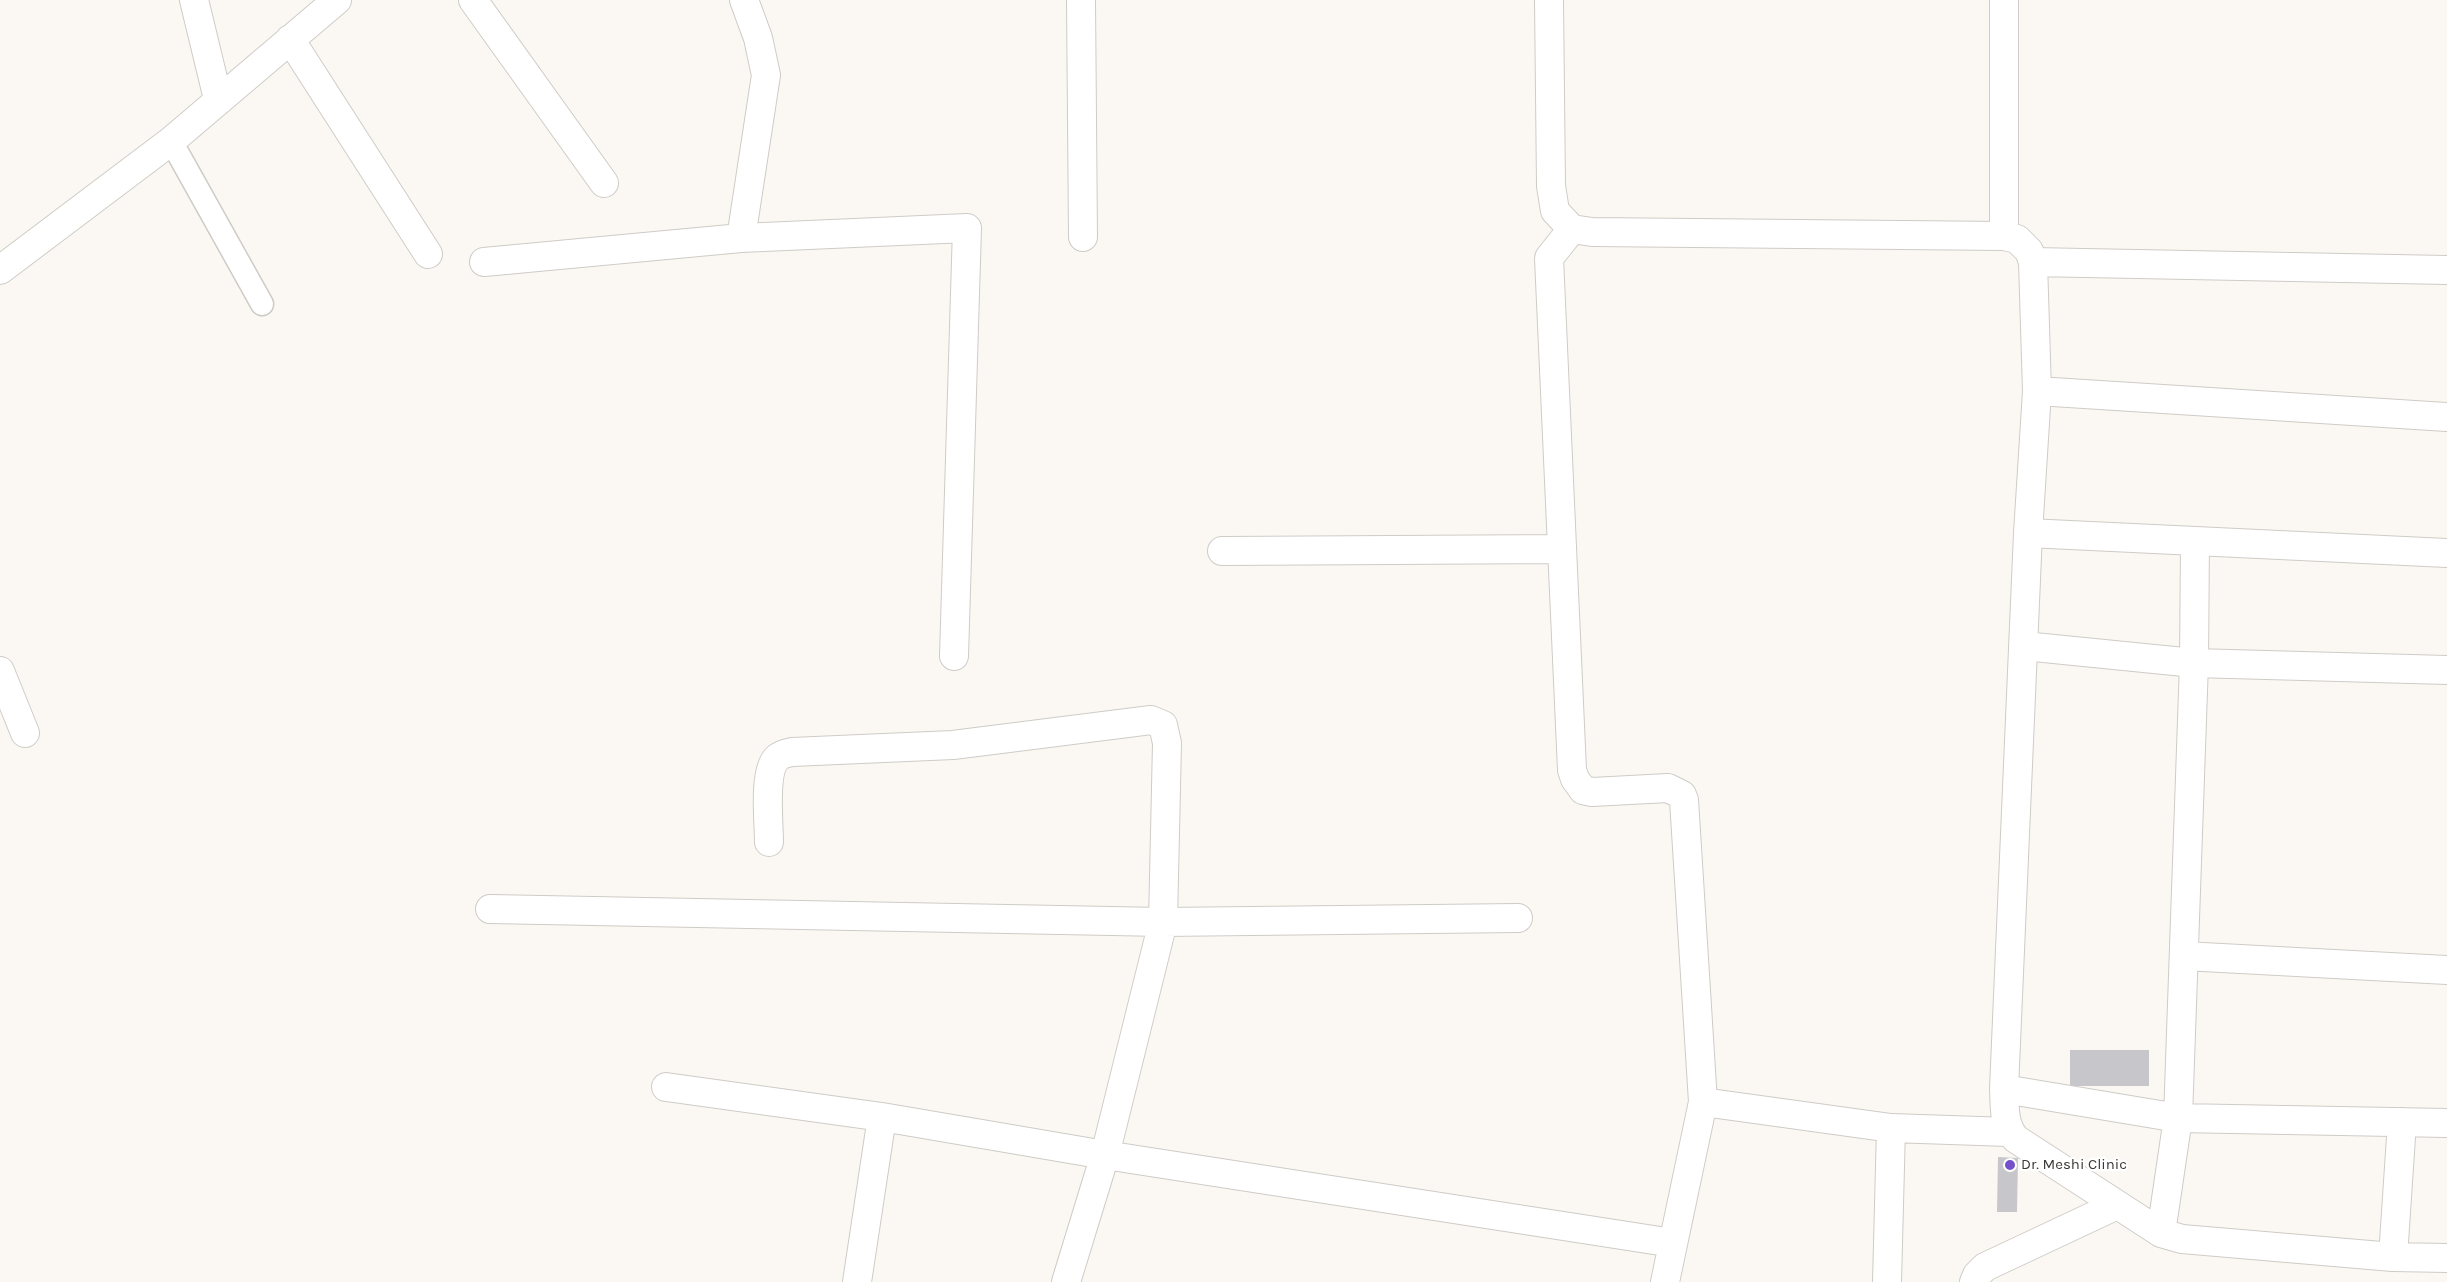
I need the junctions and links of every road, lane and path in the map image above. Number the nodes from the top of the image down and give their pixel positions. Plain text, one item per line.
1 (194, 0) edge
2 (337, 0) edge
3 (473, 0) edge
4 (744, 0) edge
5 (1081, 0) edge
6 (1549, 0) edge
7 (2004, 0) edge
8 (290, 39) junction
9 (218, 99) junction
10 (171, 141) junction
11 (604, 182) dead end
12 (1572, 229) junction
13 (2004, 236) junction
14 (1083, 237) dead end
15 (741, 238) junction
16 (428, 254) dead end
17 (484, 262) dead end
18 (2033, 262) junction
19 (0, 270) edge
20 (2447, 270) edge
21 (262, 304) dead end
22 (2037, 391) junction
23 (2447, 417) edge
24 (2028, 533) junction
25 (2195, 541) junction
26 (1562, 549) junction
27 (1222, 551) dead end
28 (2447, 553) edge
29 (2024, 646) junction
30 (954, 656) dead end
31 (2194, 663) junction
32 (2447, 670) edge
33 (0, 671) edge
34 (25, 733) dead end
35 (769, 842) dead end
36 (490, 909) dead end
37 (1518, 918) dead end
38 (1163, 922) junction
39 (2184, 956) junction
40 (2447, 970) edge
41 (666, 1087) dead end
42 (2004, 1089) junction
43 (1703, 1102) junction
44 (882, 1117) junction
45 (2178, 1118) junction
46 (2402, 1122) junction
47 (2447, 1123) edge
48 (1891, 1128) junction
49 (2009, 1132) junction
50 (1105, 1155) junction
51 (2117, 1205) junction
52 (2161, 1233) junction
53 (1672, 1243) junction
54 (2393, 1257) junction
55 (2447, 1258) edge
56 (857, 1282) edge
57 (1066, 1282) edge
58 (1665, 1282) edge
59 (1887, 1282) edge
60 (1974, 1282) edge

1 - 9 street
2 - 8 street
3 - 11 street
4 - 15 street
5 - 14 street
6 - 12 street
7 - 13 street
8 - 9 street
8 - 16 street
9 - 10 street
10 - 19 street
10 - 21 lane
12 - 13 street
12 - 26 street
13 - 18 street
15 - 17 street
15 - 30 street
18 - 20 street
18 - 22 street
22 - 23 street
22 - 24 street
24 - 25 street
24 - 29 street
25 - 28 street
25 - 31 street
26 - 27 street
26 - 43 street
29 - 31 street
29 - 42 street
31 - 32 street
31 - 39 street
33 - 34 street
35 - 38 street
36 - 38 street
37 - 38 street
38 - 50 street
39 - 40 street
39 - 45 street
41 - 44 street
42 - 45 street
42 - 49 street
43 - 48 street
43 - 53 street
44 - 50 street
44 - 56 street
45 - 46 street
45 - 52 street
46 - 47 street
46 - 54 street
48 - 49 street
48 - 59 street
49 - 51 street
50 - 53 street
50 - 57 street
51 - 52 street
51 - 60 street
52 - 54 street
53 - 58 street
54 - 55 street

